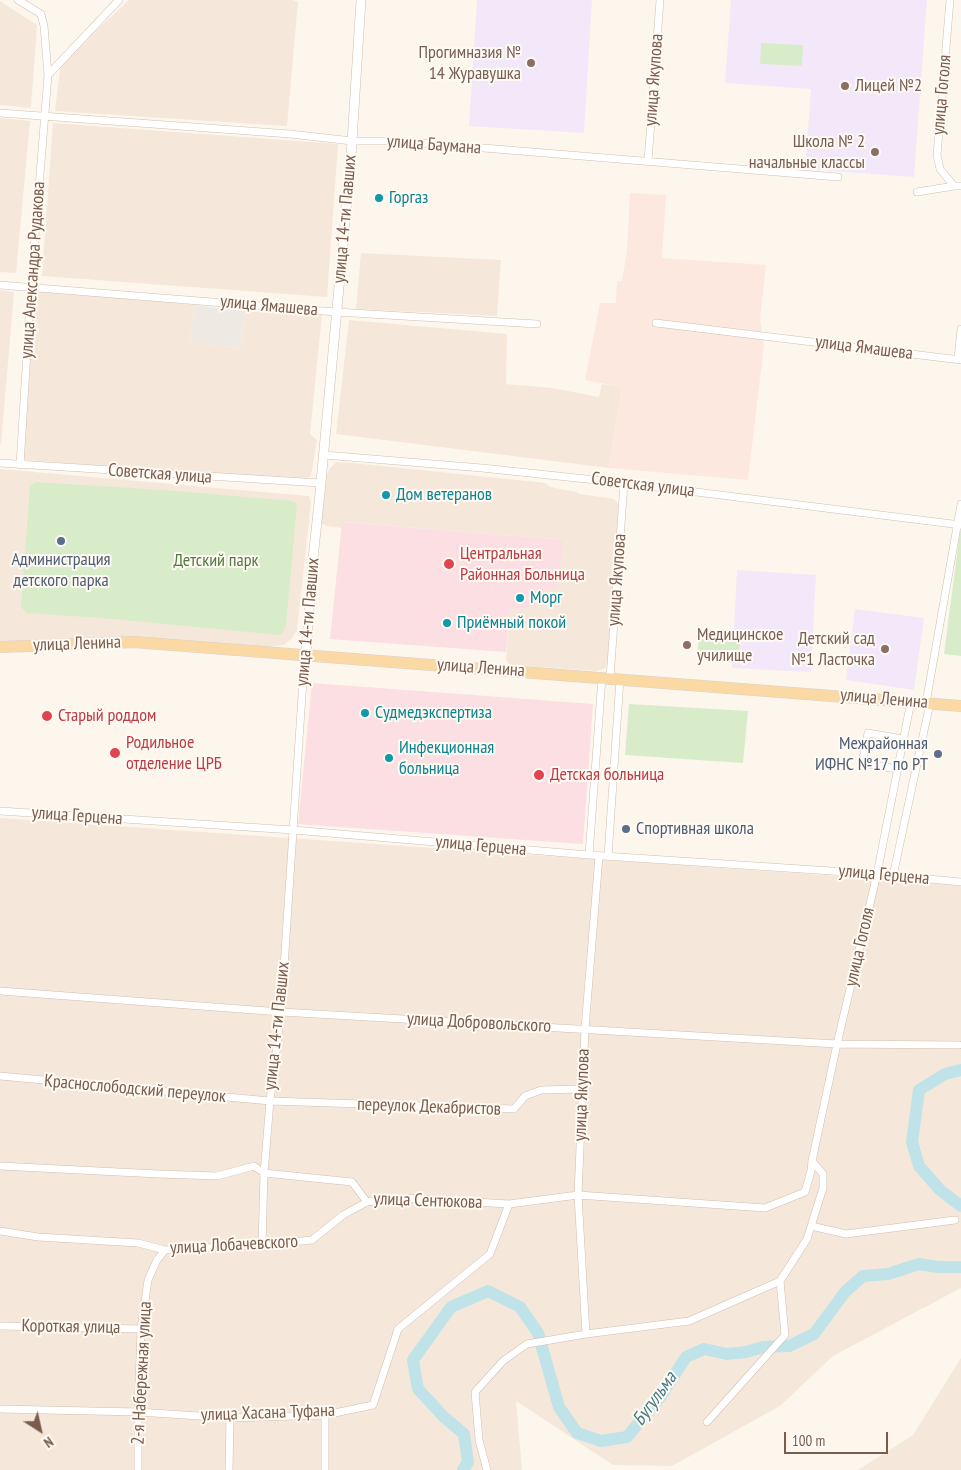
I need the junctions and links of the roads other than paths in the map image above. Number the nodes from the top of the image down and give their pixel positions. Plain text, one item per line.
1 (18, 0) edge
2 (119, 0) edge
3 (361, 0) edge
4 (660, 0) edge
5 (950, 0) edge
6 (48, 74) junction
7 (0, 113) edge
8 (44, 116) junction
9 (352, 140) junction
10 (648, 161) junction
11 (838, 177) dead end
12 (958, 186) edge
13 (917, 192) dead end
14 (0, 285) edge
15 (31, 287) junction
16 (336, 312) junction
17 (656, 323) dead end
18 (537, 324) dead end
19 (961, 329) edge
20 (959, 360) edge
21 (324, 455) junction
22 (0, 463) edge
23 (20, 465) junction
24 (624, 482) junction
25 (320, 484) junction
26 (961, 504) edge
27 (959, 524) edge
28 (0, 647) edge
29 (306, 655) junction
30 (611, 678) junction
31 (911, 701) junction
32 (928, 703) junction
33 (961, 706) edge
34 (903, 739) junction
35 (898, 769) junction
36 (0, 811) edge
37 (293, 830) junction
38 (589, 855) junction
39 (599, 856) junction
40 (608, 856) junction
41 (877, 874) junction
42 (894, 876) junction
43 (961, 882) edge
44 (0, 991) edge
45 (281, 1012) junction
46 (585, 1029) junction
47 (837, 1044) junction
48 (958, 1045) dead end
49 (0, 1076) edge
50 (582, 1089) junction
51 (270, 1101) junction
52 (812, 1161) junction
53 (0, 1166) edge
54 (264, 1173) junction
55 (805, 1192) joint
56 (578, 1196) junction
57 (367, 1202) junction
58 (509, 1204) junction
59 (955, 1220) dead end
60 (811, 1226) junction
61 (0, 1231) edge
62 (262, 1245) junction
63 (165, 1250) junction
64 (780, 1281) junction
65 (0, 1326) edge
66 (141, 1329) junction
67 (586, 1334) junction
68 (0, 1409) edge
69 (138, 1412) junction
70 (325, 1415) junction
71 (230, 1418) junction
72 (706, 1422) dead end
73 (138, 1470) edge
74 (230, 1470) edge
75 (325, 1470) edge
76 (487, 1470) edge

1 - 6 street, улица Александра Рудакова
2 - 6 street
3 - 9 street, улица 14-ти Павших
4 - 10 street, улица Якупова
5 - 12 street, улица Гоголя
6 - 8 street, улица Александра Рудакова
7 - 8 street, улица Баумана
8 - 9 street, улица Баумана
8 - 15 street, улица Александра Рудакова
9 - 10 street, улица Баумана
9 - 16 street, улица 14-ти Павших
10 - 11 street, улица Баумана
12 - 13 street
14 - 15 street, улица Ямашева
15 - 16 street, улица Ямашева
15 - 23 street, улица Александра Рудакова
16 - 18 street, улица Ямашева
16 - 21 street, улица 14-ти Павших
17 - 20 street, улица Ямашева
19 - 20 street
21 - 24 street, Советская улица
21 - 25 street, улица 14-ти Павших
22 - 23 street, Советская улица
23 - 25 street, Советская улица
24 - 27 street, Советская улица
24 - 30 street, улица Якупова
25 - 29 street, улица 14-ти Павших
26 - 27 street
27 - 32 street
28 - 29 main road, улица Ленина
29 - 30 main road, улица Ленина
29 - 37 street, улица 14-ти Павших
30 - 31 main road, улица Ленина
30 - 38 street
30 - 40 street
31 - 32 main road, улица Ленина
31 - 34 street, улица Гоголя
32 - 33 main road, улица Ленина
32 - 42 street
34 - 35 street, улица Гоголя
34 - 35 street
35 - 41 street, улица Гоголя
36 - 37 street, улица Герцена
37 - 38 street, улица Герцена
37 - 45 street, улица 14-ти Павших
38 - 39 street, улица Герцена
39 - 40 street, улица Герцена
39 - 46 street, улица Якупова
40 - 41 street, улица Герцена
41 - 42 street, улица Герцена
41 - 47 street, улица Гоголя
42 - 43 street, улица Герцена
44 - 45 street, улица Добровольского
45 - 46 street, улица Добровольского
45 - 51 street, улица 14-ти Павших
46 - 47 street, улица Добровольского
46 - 50 street, улица Якупова
47 - 48 street, улица Добровольского
47 - 52 street, улица Гоголя
49 - 51 street, Краснослободский переулок
50 - 51 street, переулок Декабристов
50 - 56 street, улица Якупова
51 - 54 street, улица 14-ти Павших
52 - 55 street, улица Гоголя
52 - 60 street
53 - 54 street, улица Сентюкова
54 - 57 street, улица Сентюкова
54 - 62 street, улица 14-ти Павших
55 - 56 street, улица Сентюкова
56 - 58 street, улица Сентюкова
56 - 67 street, улица Якупова
57 - 58 street, улица Сентюкова
57 - 62 street, улица Лобачевского
58 - 70 street, улица Хасана Туфана
59 - 60 street
60 - 64 street
61 - 63 street, улица Лобачевского
62 - 63 street, улица Лобачевского
63 - 66 street, 2-я Набережная улица
64 - 67 street
64 - 72 street
65 - 66 street, Короткая улица
66 - 69 street, 2-я Набережная улица
67 - 76 street
68 - 69 street, улица Хасана Туфана
69 - 71 street, улица Хасана Туфана
69 - 73 street, 2-я Набережная улица
70 - 71 street, улица Хасана Туфана
70 - 75 street
71 - 74 street

